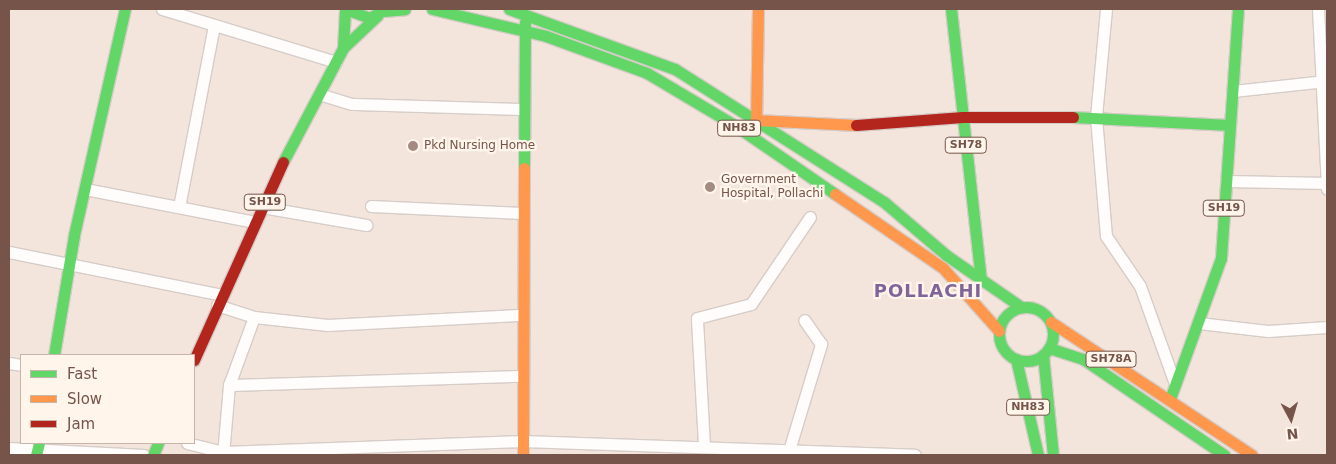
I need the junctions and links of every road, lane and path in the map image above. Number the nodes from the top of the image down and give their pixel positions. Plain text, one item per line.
1 (125, 9) edge
2 (162, 9) edge
3 (346, 9) edge
4 (405, 9) edge
5 (432, 9) edge
6 (509, 9) edge
7 (758, 9) edge
8 (951, 9) edge
9 (1106, 9) edge
10 (1238, 9) edge
11 (1318, 9) edge
12 (526, 11) edge
13 (382, 12) edge
14 (214, 25) junction
15 (524, 30) junction
16 (343, 48) junction
17 (336, 62) junction
18 (1324, 81) edge
19 (1233, 91) junction
20 (320, 94) junction
21 (523, 109) junction
22 (964, 117) junction
23 (1096, 117) junction
24 (756, 120) junction
25 (1230, 125) junction
26 (1226, 181) junction
27 (1327, 183) edge
28 (85, 189) junction
29 (1327, 189) edge
30 (371, 206) dead end
31 (179, 207) junction
32 (262, 207) junction
33 (522, 213) junction
34 (810, 217) dead end
35 (255, 222) junction
36 (366, 225) dead end
37 (9, 252) edge
38 (70, 262) junction
39 (981, 281) junction
40 (220, 300) junction
41 (1021, 307) junction
42 (522, 315) junction
43 (254, 317) junction
44 (804, 320) dead end
45 (1050, 322) junction
46 (1199, 323) junction
47 (1327, 327) edge
48 (999, 331) junction
49 (1046, 352) junction
50 (54, 354) edge
51 (195, 358) edge
52 (1016, 359) junction
53 (522, 376) junction
54 (229, 385) junction
55 (1173, 394) junction
56 (523, 441) junction
57 (191, 444) edge
58 (704, 445) junction
59 (790, 447) junction
60 (9, 448) edge
61 (37, 450) edge
62 (223, 453) edge
63 (144, 455) edge
64 (524, 455) edge
65 (915, 455) edge
66 (1038, 455) edge
67 (1053, 455) edge
68 (1224, 455) edge
69 (1252, 455) edge

1 - 28 main road
2 - 14 street
3 - 13 main road
3 - 16 main road
4 - 13 main road
5 - 15 main road, NH83
6 - 12 main road, NH83
7 - 24 main road
8 - 22 main road, SH78
9 - 23 street
10 - 19 main road, SH19
11 - 18 street
12 - 15 main road
12 - 24 main road, NH83
13 - 16 main road, SH19
14 - 17 street
14 - 31 street
15 - 21 main road
15 - 48 main road, NH83
16 - 17 main road, SH19
17 - 20 main road, SH19
18 - 19 street
18 - 27 street
19 - 25 main road, SH19
20 - 21 street
20 - 32 main road, SH19
21 - 33 main road
22 - 23 main road
22 - 24 main road
22 - 39 main road, SH78
23 - 25 main road
23 - 55 street
24 - 39 main road, NH83
25 - 26 main road, SH19
26 - 27 street
26 - 46 main road, SH19
27 - 29 street
28 - 31 street
28 - 38 main road
30 - 33 street
31 - 35 street
32 - 35 main road, SH19
32 - 36 street
33 - 42 main road
34 - 58 street
35 - 40 main road, SH19
37 - 38 street
38 - 40 street
38 - 50 main road
39 - 41 main road, NH83
40 - 43 street
40 - 51 main road, SH19
41 - 45 main road, NH83
41 - 48 main road
42 - 43 street
42 - 53 main road
43 - 54 street
44 - 59 street
45 - 49 main road, NH83
45 - 55 main road, SH78A
46 - 47 street
46 - 55 main road, SH19
48 - 52 main road, NH83
49 - 52 main road
49 - 67 main road, NH83
49 - 68 main road
52 - 66 main road, NH83
53 - 54 street
53 - 56 main road
54 - 62 street
55 - 69 main road, SH78A
56 - 58 street
56 - 62 street
56 - 64 main road
57 - 62 street
58 - 59 street
59 - 65 street
60 - 61 street
61 - 63 street

